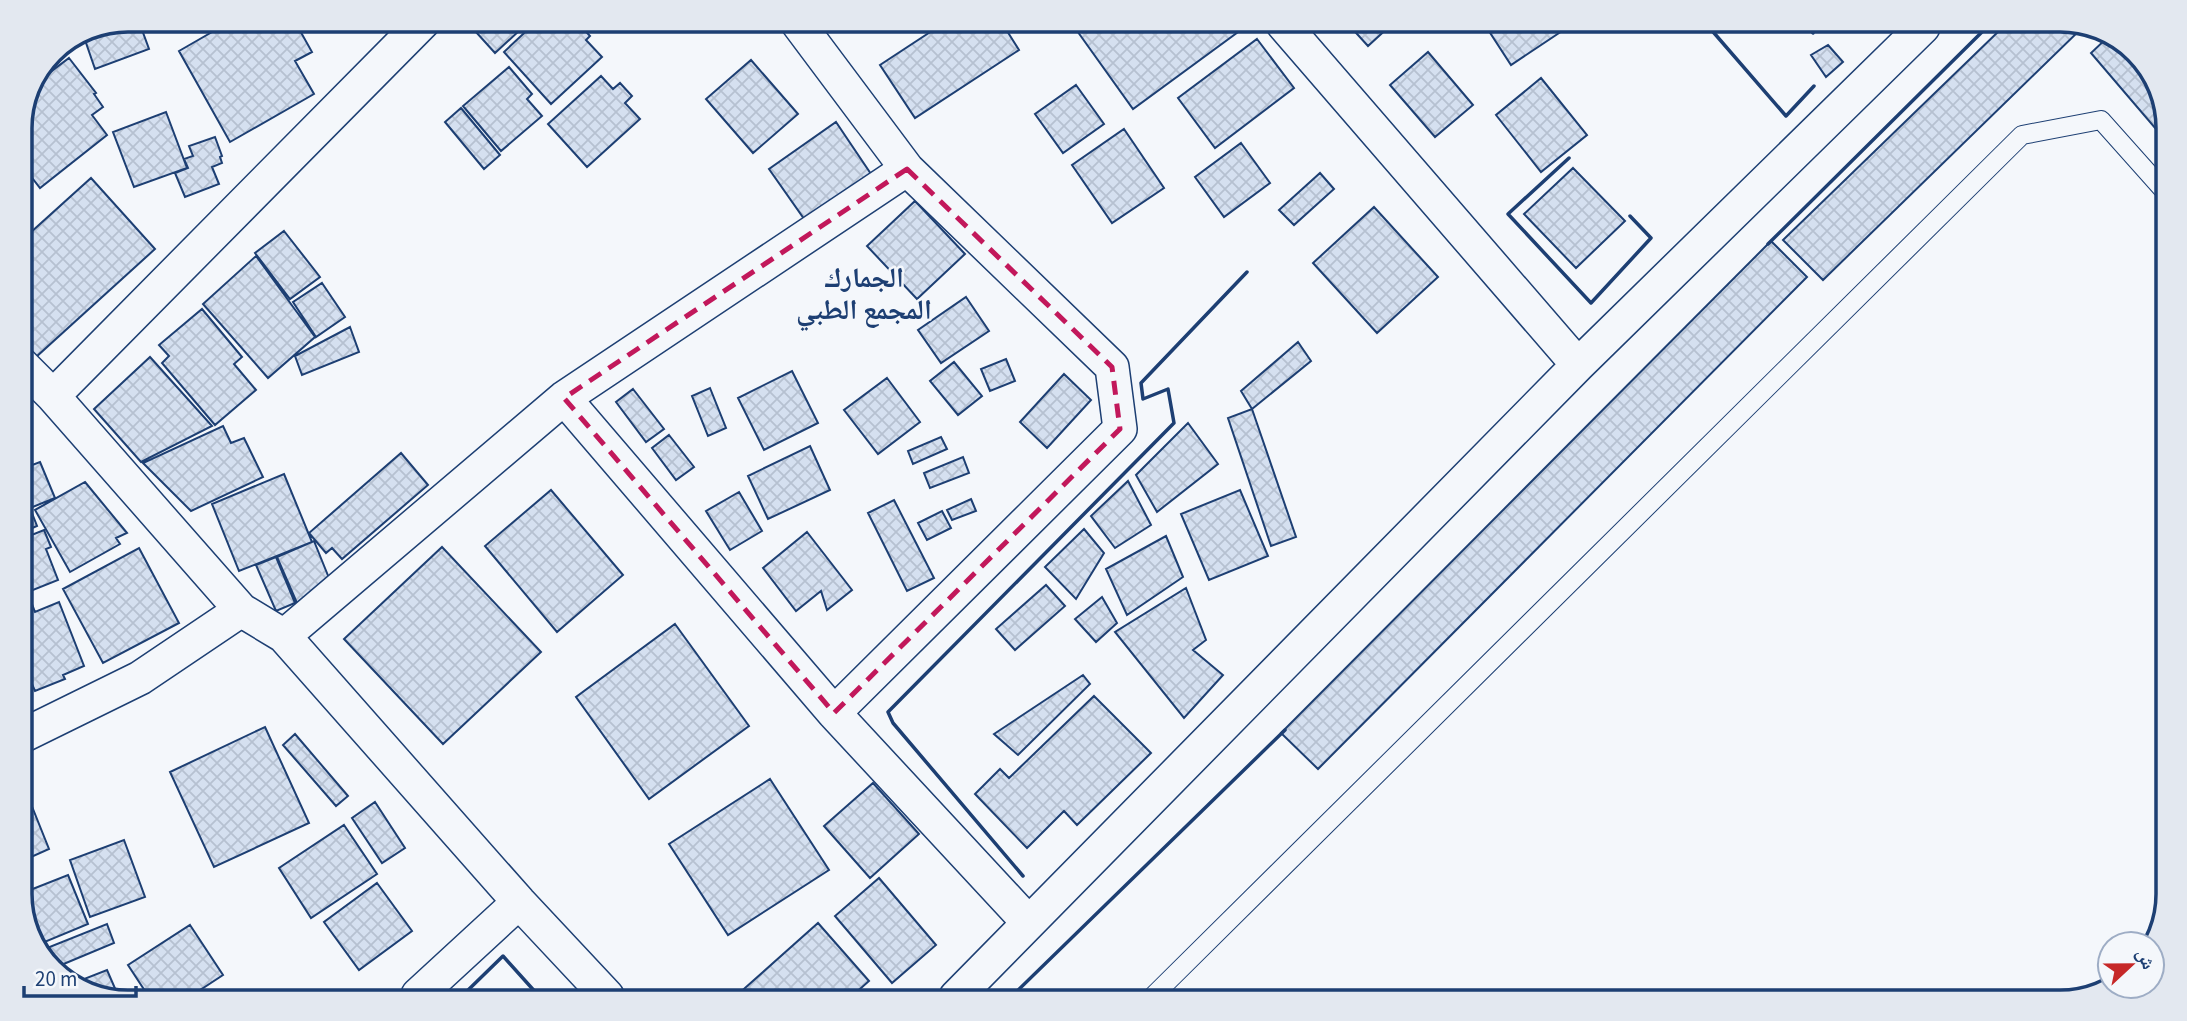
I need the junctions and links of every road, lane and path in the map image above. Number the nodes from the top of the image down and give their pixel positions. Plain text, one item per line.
1 (412, 32) edge
2 (804, 32) edge
3 (1290, 32) edge
4 (1918, 32) edge
5 (907, 169) junction
6 (2155, 181) edge
7 (1578, 365) junction
8 (32, 375) edge
9 (53, 396) junction
10 (564, 398) junction
11 (241, 610) junction
12 (284, 636) junction
13 (834, 713) junction
14 (32, 731) edge
15 (519, 902) junction
16 (1028, 922) junction
17 (423, 990) edge
18 (601, 990) edge
19 (963, 990) edge
20 (1159, 990) edge

1 - 9 street
2 - 5 street
3 - 7 street
4 - 7 street
5 - 10 street
5 - 13 street
6 - 20 lane
7 - 16 street
8 - 9 street
9 - 11 street
10 - 12 street
10 - 13 street
11 - 12 street
11 - 14 street
12 - 15 street
13 - 16 street
15 - 17 street
15 - 18 street
16 - 19 street

